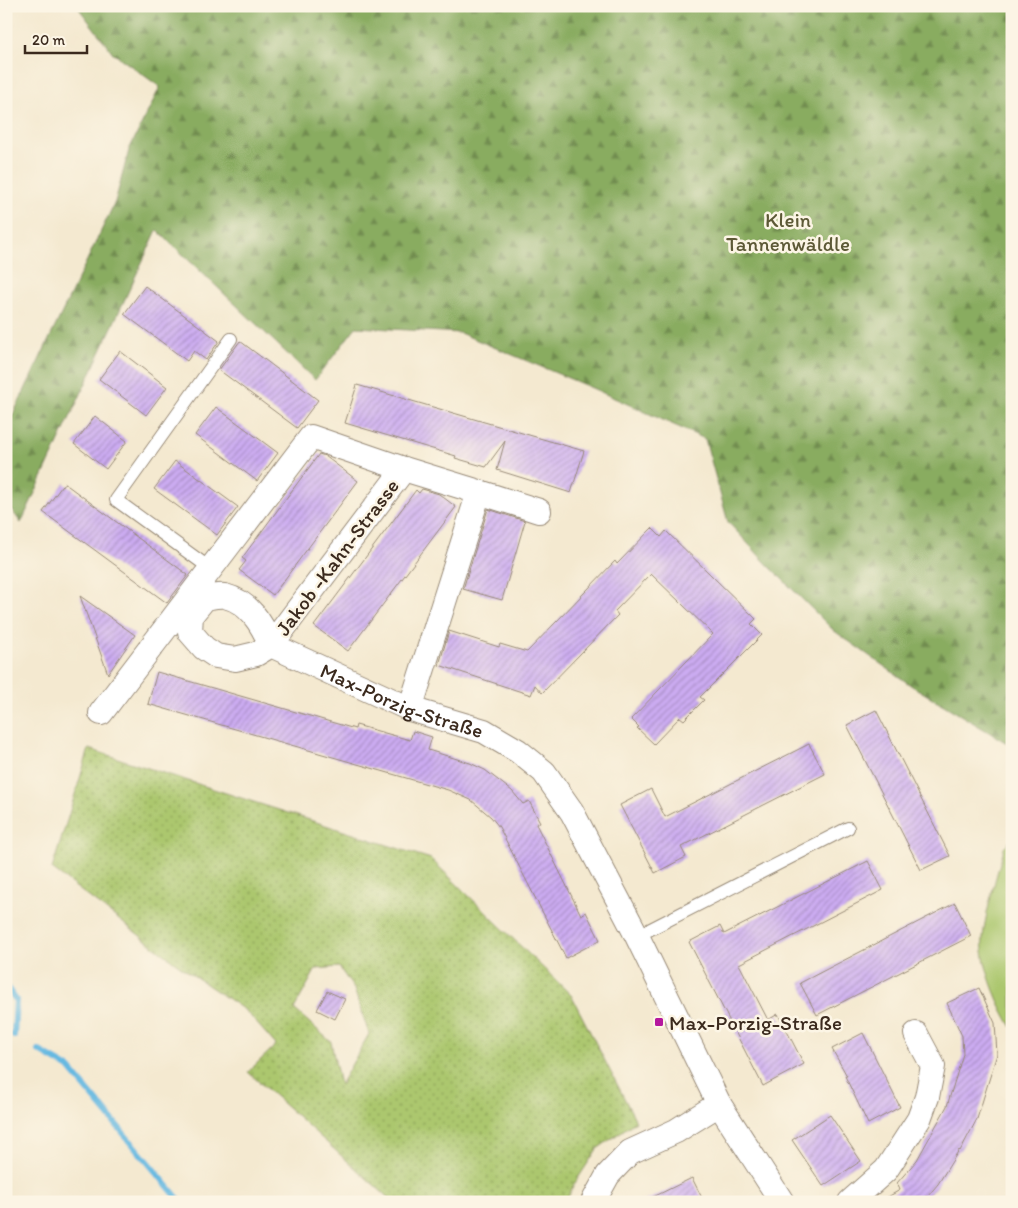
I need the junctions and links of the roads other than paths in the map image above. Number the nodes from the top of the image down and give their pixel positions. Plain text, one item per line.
1 (231, 339) dead end
2 (404, 469) junction
3 (480, 492) junction
4 (539, 511) dead end
5 (205, 584) junction
6 (271, 645) junction
7 (410, 709) junction
8 (101, 713) dead end
9 (848, 828) dead end
10 (637, 936) junction
11 (916, 1034) dead end
12 (719, 1104) junction
13 (593, 1202) edge
14 (782, 1202) edge
15 (850, 1202) edge

1 - 5 lane
2 - 3 street
2 - 5 street
2 - 6 street, Jakob -Kahn-Strasse
3 - 4 street
3 - 7 street
5 - 6 street
5 - 6 street
5 - 8 street
6 - 7 street, Max-Porzig-Straße
7 - 10 street, Max-Porzig-Straße
9 - 10 lane
10 - 12 street, Max-Porzig-Straße
11 - 15 street
12 - 13 street
12 - 14 street, Max-Porzig-Straße

